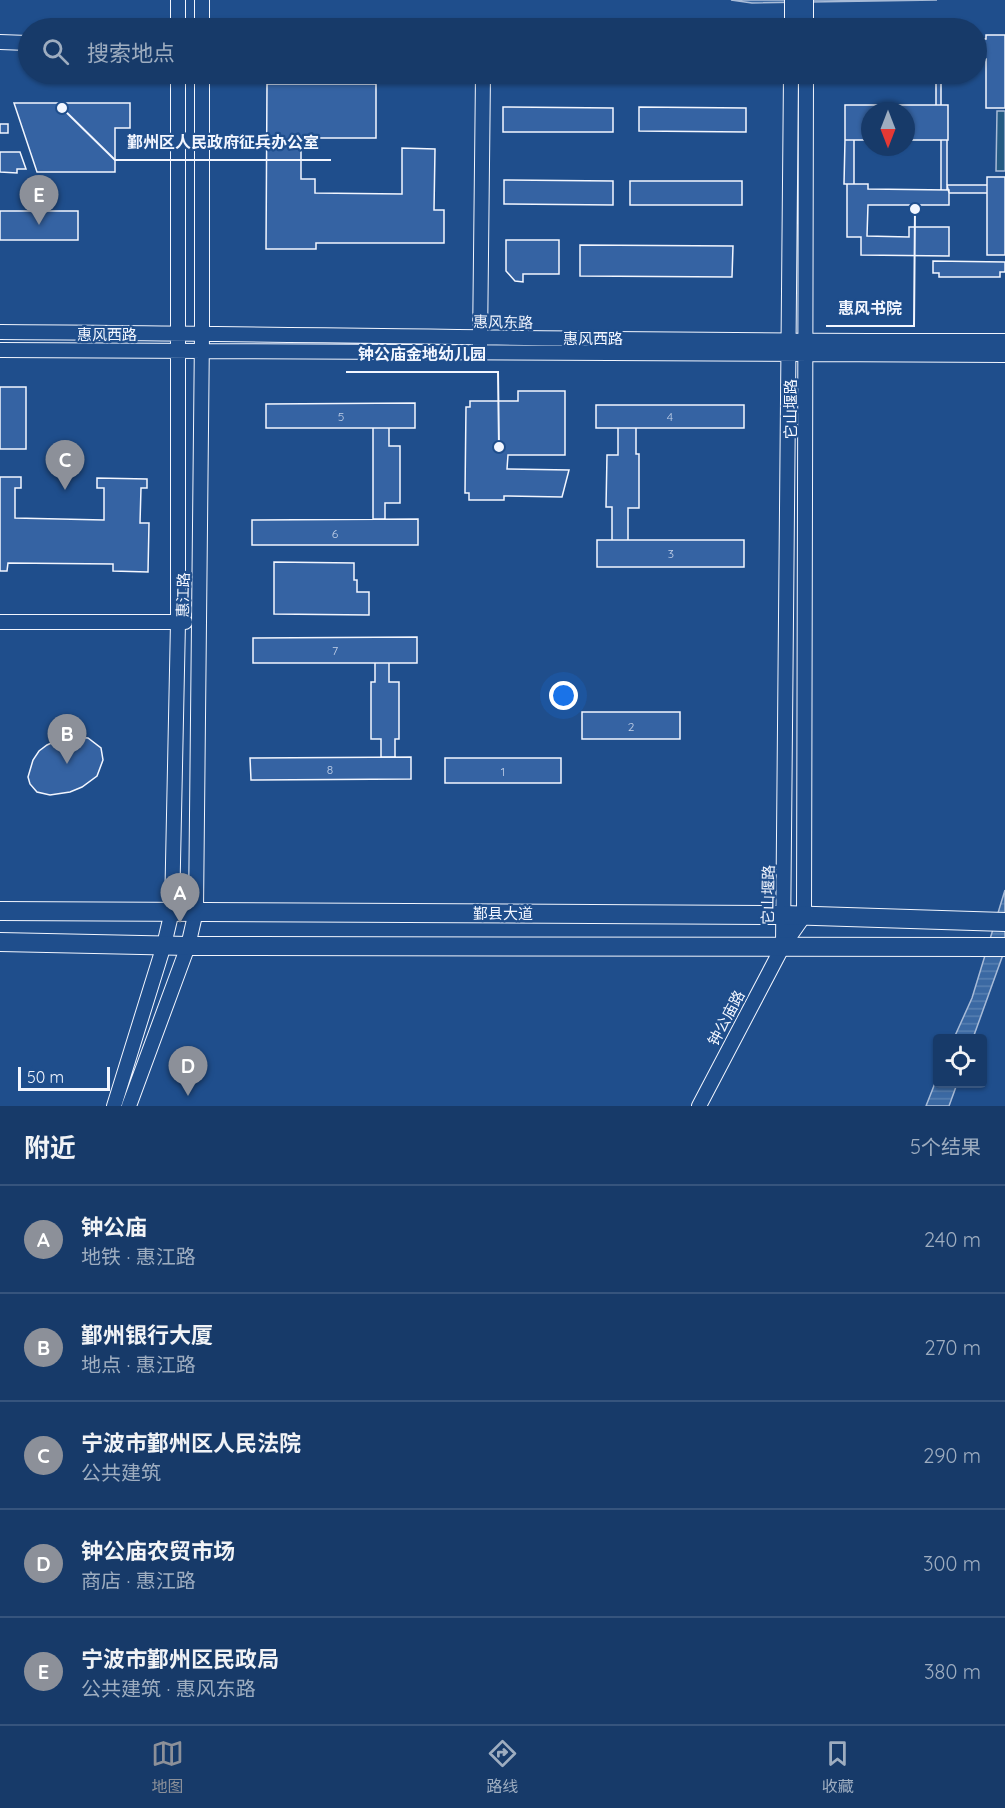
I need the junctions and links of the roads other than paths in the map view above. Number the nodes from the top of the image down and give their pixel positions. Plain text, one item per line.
1 (178, 0) edge
2 (202, 0) edge
3 (792, 0) edge
4 (806, 0) edge
5 (178, 18) edge
6 (202, 18) edge
7 (792, 18) edge
8 (806, 18) edge
9 (0, 42) edge
10 (18, 43) edge
11 (178, 84) edge
12 (202, 84) edge
13 (483, 84) edge
14 (791, 84) edge
15 (806, 84) edge
16 (0, 332) edge
17 (179, 333) junction
18 (202, 333) junction
19 (480, 339) junction
20 (1005, 341) edge
21 (789, 348) junction
22 (807, 348) junction
23 (0, 350) edge
24 (179, 350) junction
25 (202, 351) junction
26 (480, 353) junction
27 (1005, 355) edge
28 (0, 622) edge
29 (178, 622) junction
30 (199, 622) junction
31 (172, 910) junction
32 (0, 911) edge
33 (196, 911) junction
34 (784, 915) junction
35 (804, 916) junction
36 (1005, 922) edge
37 (0, 942) edge
38 (164, 945) junction
39 (188, 946) junction
40 (783, 946) junction
41 (1005, 947) edge
42 (114, 1106) edge
43 (129, 1106) edge
44 (699, 1106) edge

1 - 5 street
2 - 6 street
3 - 7 street
4 - 8 street
9 - 10 street
11 - 17 street, 惠江路
12 - 18 street, 惠江路
13 - 19 street
14 - 21 street, 它山堰路
15 - 22 street, 它山堰路
16 - 17 street, 惠风东路
17 - 18 street, 惠风东路
17 - 24 street, 惠江路
18 - 19 street, 惠风东路
18 - 25 street, 惠江路
19 - 21 street, 惠风东路
19 - 26 street
20 - 22 street, 惠风东路
21 - 22 street, 惠风东路
21 - 26 street, 惠风西路
21 - 34 street, 它山堰路
22 - 27 street
22 - 35 street, 它山堰路
23 - 24 street, 惠风西路
24 - 25 street, 惠风西路
24 - 29 street, 惠江路
25 - 26 street, 惠风西路
25 - 30 street, 惠江路
28 - 29 street
29 - 30 street
29 - 31 street, 惠江路
30 - 33 street, 惠江路
31 - 32 main road, 鄞县大道
31 - 33 main road, 鄞县大道
31 - 38 street, 惠江路
33 - 34 main road, 鄞县大道
33 - 39 street, 惠江路
34 - 35 main road, 鄞县大道
34 - 40 street, 它山堰路
35 - 36 main road, 鄞县大道
35 - 40 street, 它山堰路
37 - 38 main road
38 - 39 main road
38 - 42 street, 惠江路
39 - 40 main road
39 - 43 street, 惠江路
40 - 41 main road
40 - 44 street, 钟公庙路

